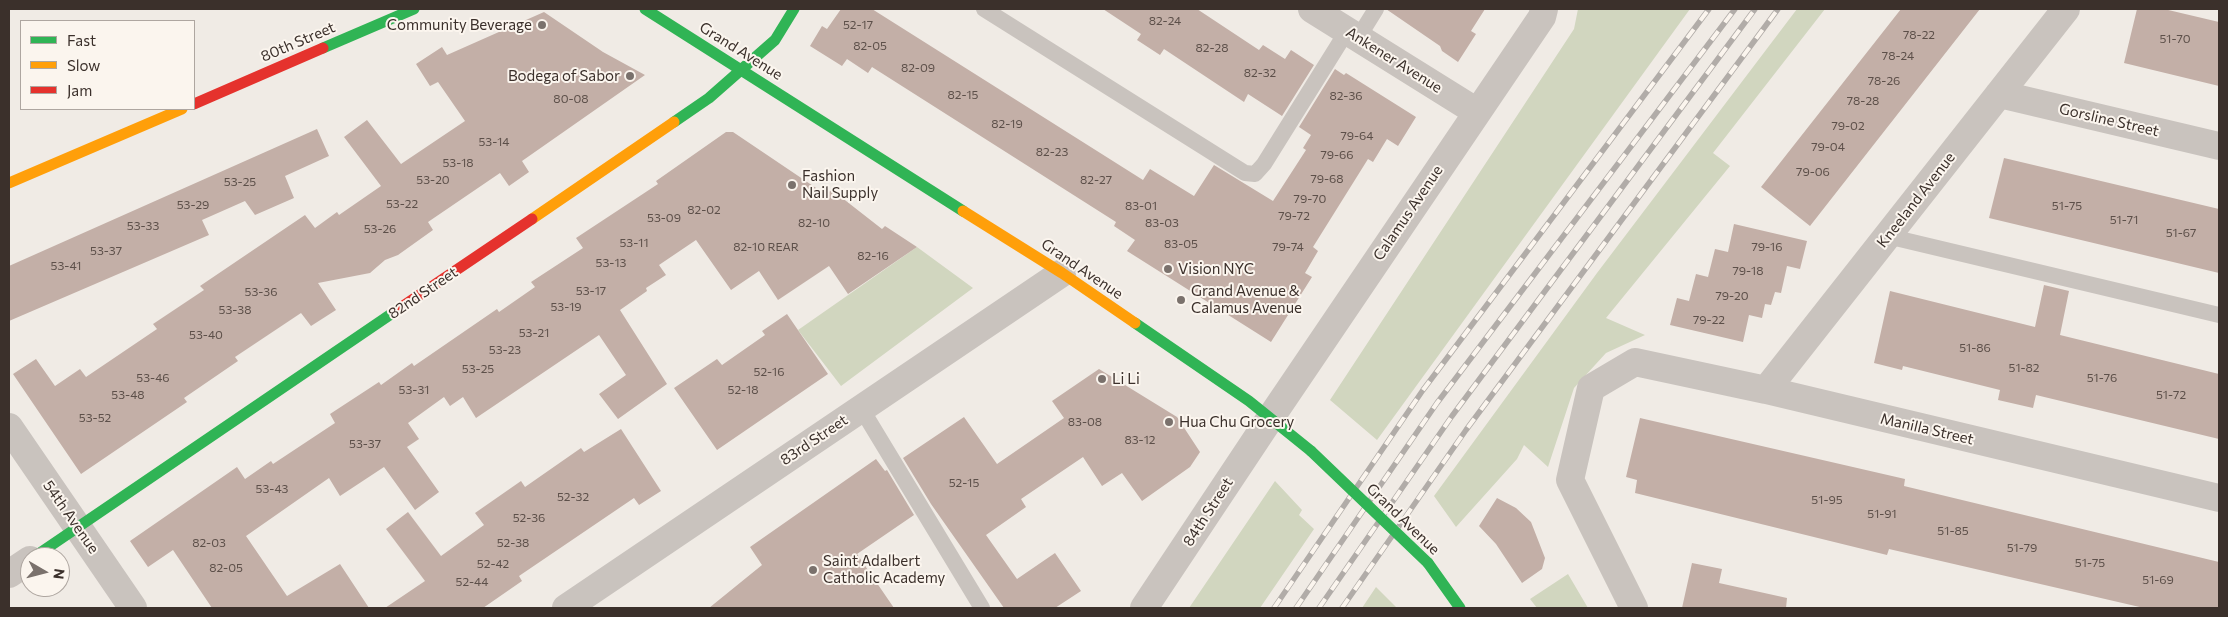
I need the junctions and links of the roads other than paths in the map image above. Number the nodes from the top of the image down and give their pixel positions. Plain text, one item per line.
1 (414, 9) edge
2 (645, 9) edge
3 (794, 9) edge
4 (984, 9) edge
5 (1312, 9) edge
6 (1376, 9) edge
7 (1544, 9) edge
8 (2066, 9) edge
9 (1353, 34) junction
10 (742, 69) junction
11 (1999, 94) junction
12 (195, 104) edge
13 (180, 110) edge
14 (1477, 112) junction
15 (2219, 146) edge
16 (9, 183) edge
17 (1887, 236) junction
18 (1062, 273) junction
19 (2219, 314) edge
20 (1766, 390) junction
21 (861, 408) junction
22 (1271, 417) junction
23 (9, 427) edge
24 (2219, 498) edge
25 (78, 527) junction
26 (49, 547) edge
27 (20, 567) edge
28 (9, 574) edge
29 (133, 608) edge
30 (566, 608) edge
31 (982, 608) edge
32 (1144, 608) edge
33 (1460, 608) edge
34 (1634, 608) edge

1 - 12 street, 80th Street
2 - 10 street, Grand Avenue
3 - 10 street, 82nd Street
4 - 9 lane
5 - 9 street, Ankener Avenue
6 - 9 lane
7 - 14 street, Calamus Avenue
8 - 11 street, Kneeland Avenue
9 - 14 street, Ankener Avenue
10 - 18 street, Grand Avenue
10 - 25 street, 82nd Street
11 - 15 street, Gorsline Street
11 - 17 street, Kneeland Avenue
13 - 16 street
14 - 22 street, Calamus Avenue
17 - 19 lane
17 - 20 street, Kneeland Avenue
18 - 21 street, 83rd Street
18 - 22 street, Grand Avenue
20 - 24 street, Manilla Street
20 - 34 street, Manilla Street
21 - 30 street, 83rd Street
21 - 31 lane
22 - 32 street, 84th Street
22 - 33 street, Grand Avenue, bridge
23 - 25 street, 54th Avenue
25 - 26 street, 82nd Street
25 - 29 street, 54th Avenue
27 - 28 street

